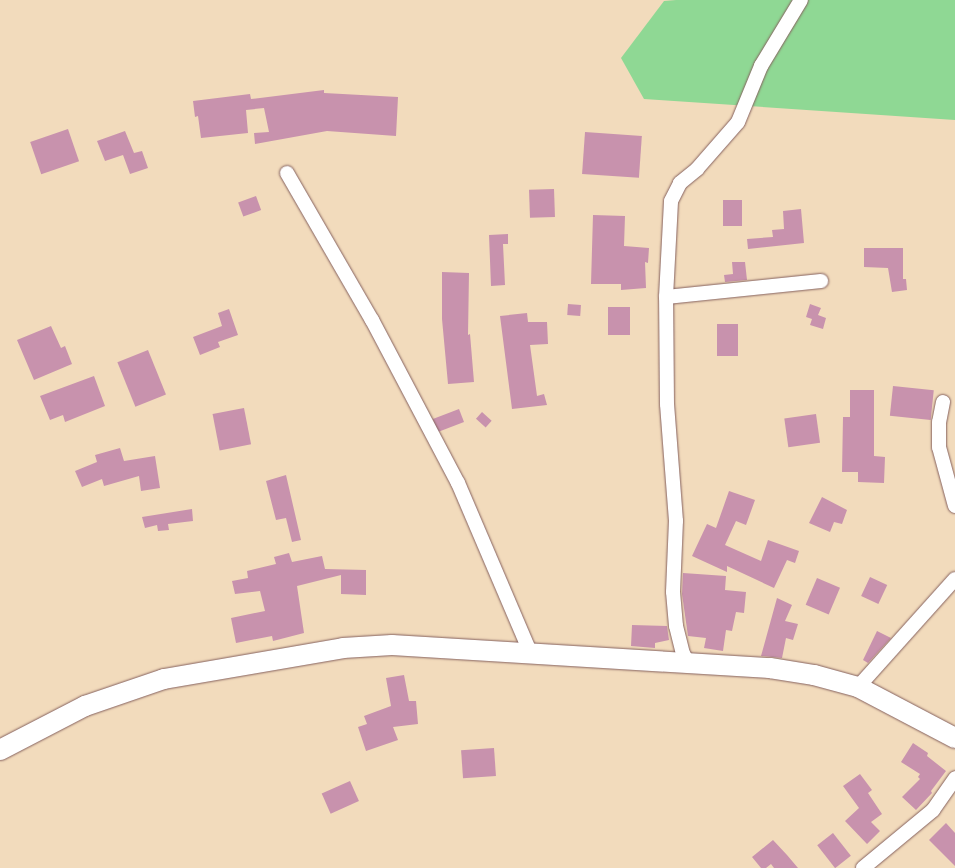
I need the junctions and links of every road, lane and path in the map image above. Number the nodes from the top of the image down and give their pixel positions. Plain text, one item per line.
1 (801, 0) edge
2 (287, 173) dead end
3 (821, 281) dead end
4 (666, 297) junction
5 (942, 402) dead end
6 (955, 506) edge
7 (955, 579) edge
8 (531, 654) junction
9 (690, 665) junction
10 (858, 687) junction
11 (955, 738) edge
12 (0, 750) edge
13 (955, 778) edge
14 (863, 868) edge

1 - 4 street
2 - 8 street
3 - 4 street
4 - 9 street
5 - 6 street
7 - 10 street
8 - 9 street
8 - 12 street
9 - 10 street
10 - 11 street
13 - 14 street

